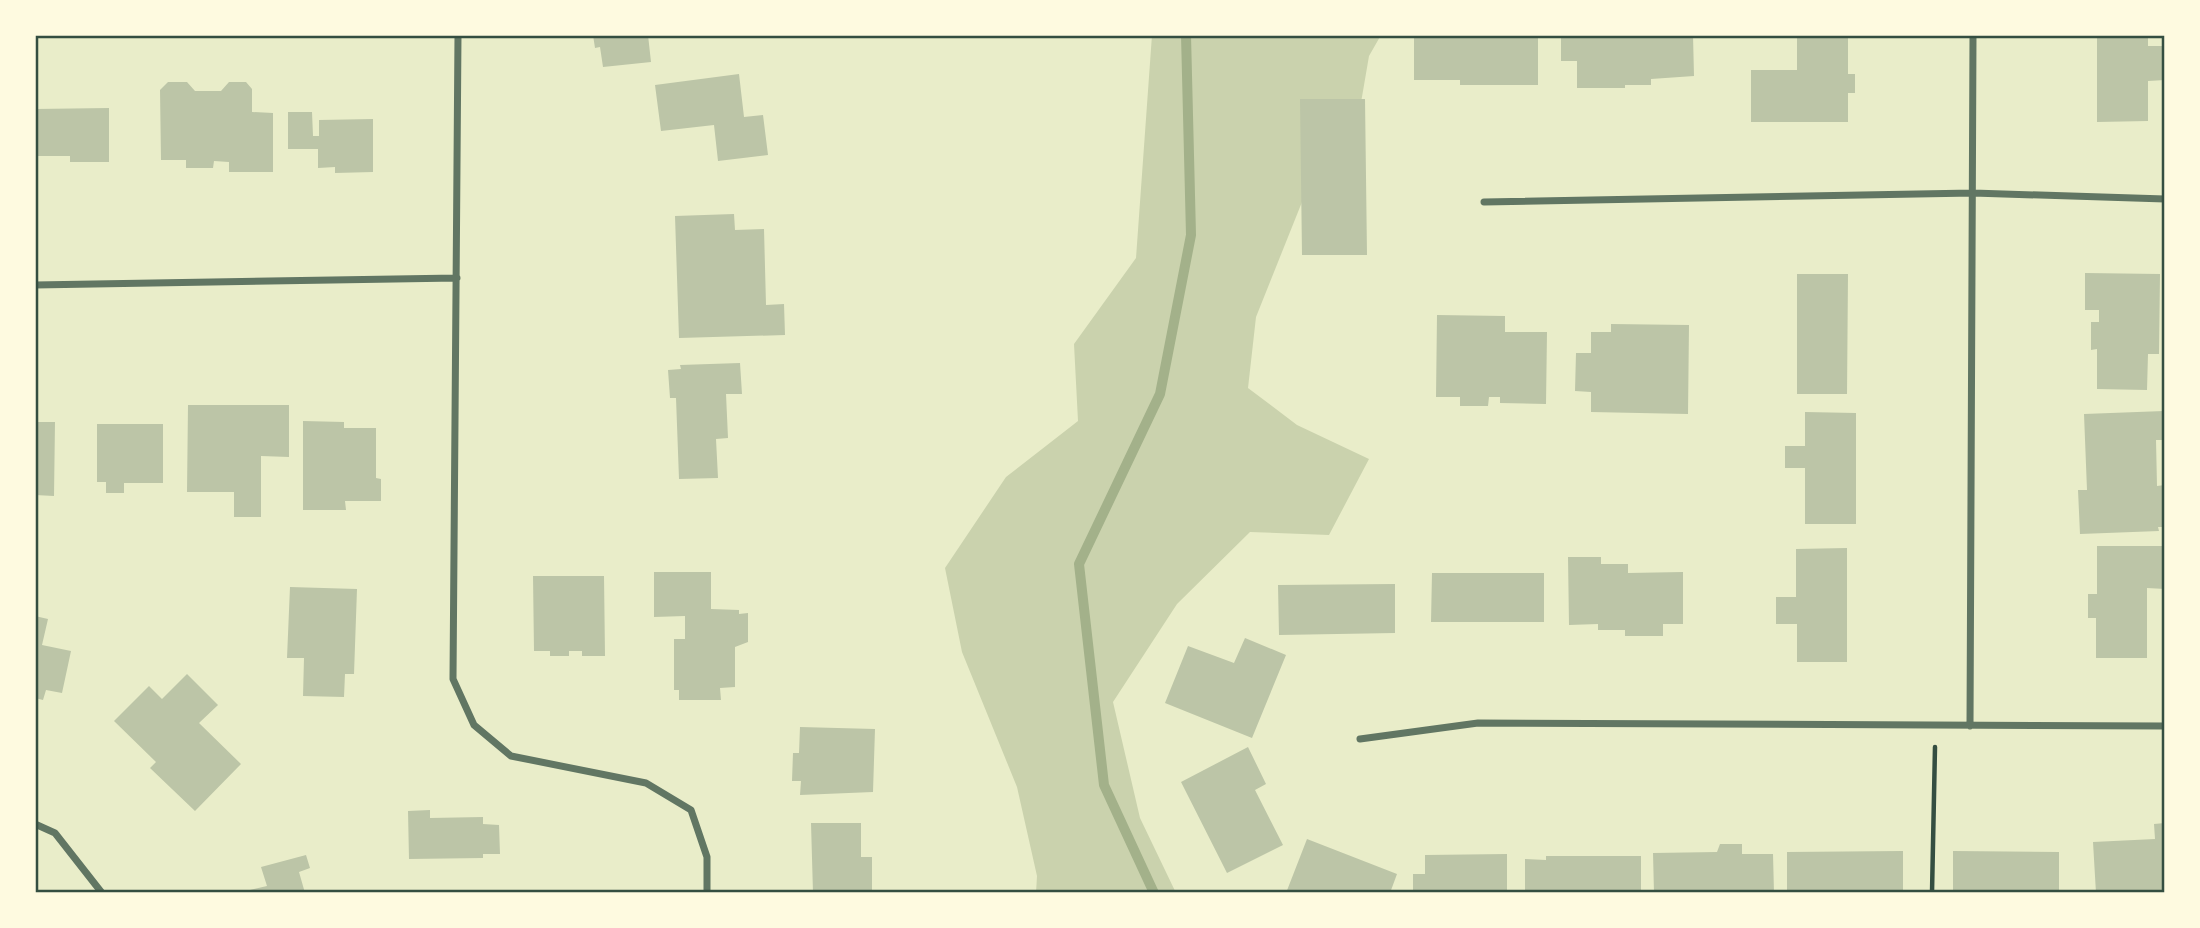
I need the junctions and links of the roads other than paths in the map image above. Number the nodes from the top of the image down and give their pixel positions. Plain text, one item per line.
1 (458, 35) edge
2 (1973, 35) edge
3 (1973, 193) junction
4 (2165, 199) edge
5 (1484, 202) dead end
6 (457, 278) junction
7 (35, 285) edge
8 (1970, 726) junction
9 (2165, 726) edge
10 (1360, 739) dead end
11 (35, 824) edge
12 (102, 893) edge
13 (707, 893) edge

1 - 6 street
2 - 3 street
3 - 4 street
3 - 5 street
3 - 8 street
6 - 7 street
6 - 13 street
8 - 9 street
8 - 10 street
11 - 12 street

